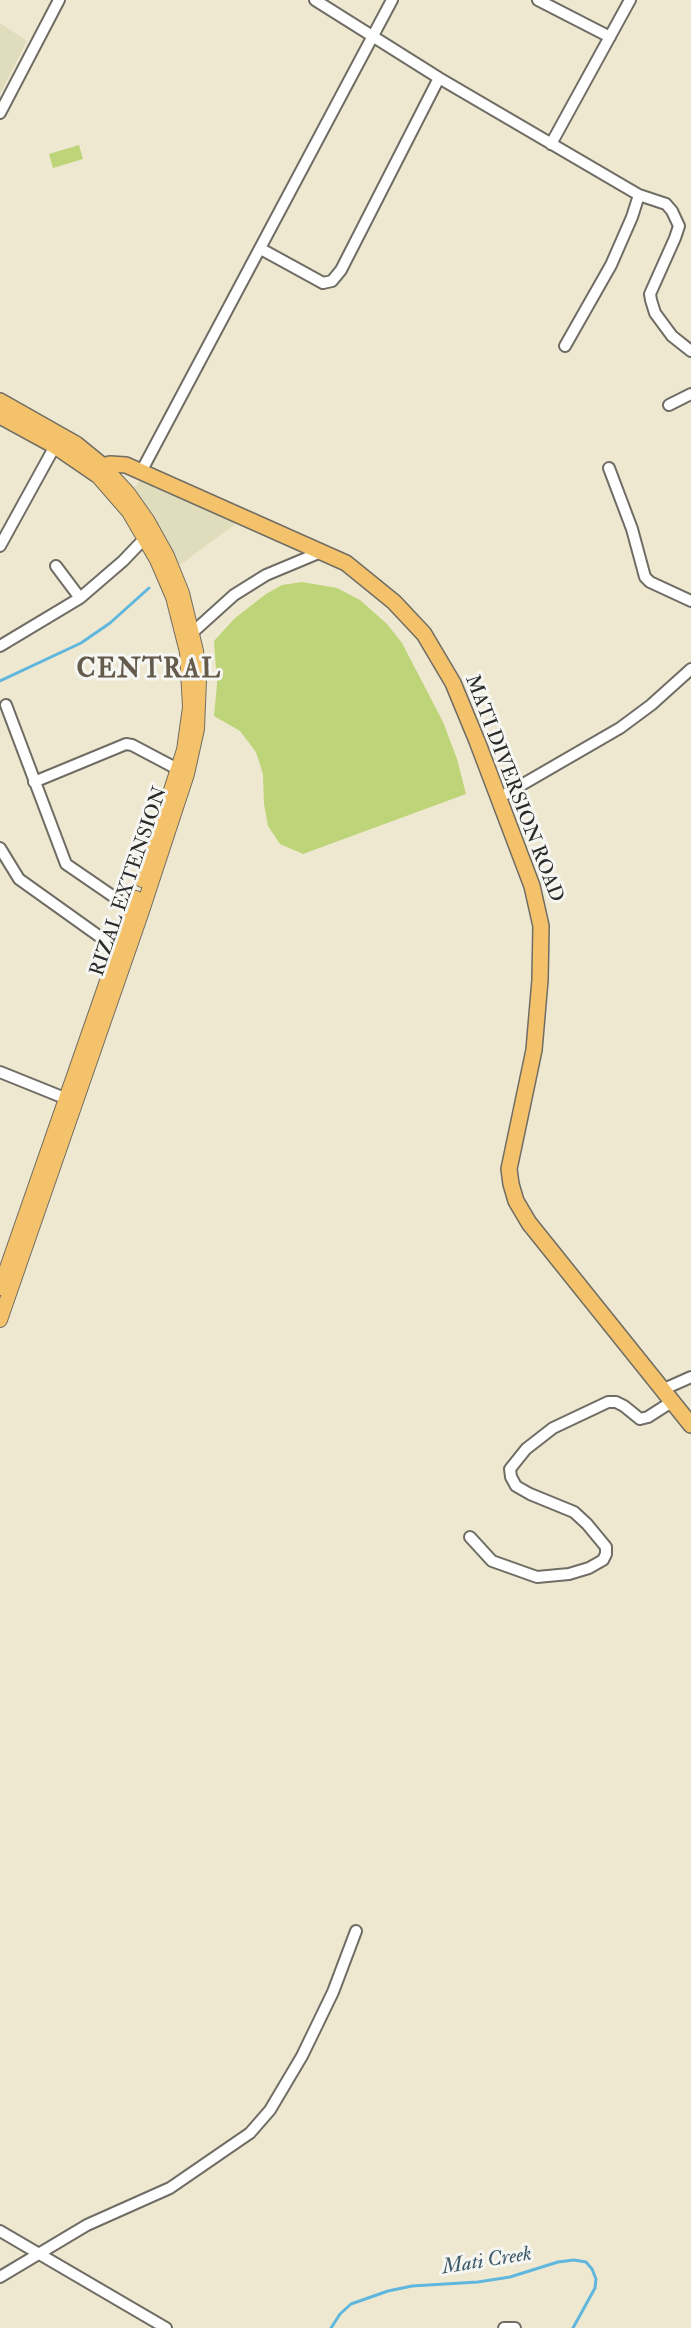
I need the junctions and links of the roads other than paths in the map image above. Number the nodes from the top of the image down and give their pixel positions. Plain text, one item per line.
1 (59, 0) edge
2 (315, 0) edge
3 (392, 0) edge
4 (538, 0) edge
5 (630, 0) edge
6 (561, 5) edge
7 (373, 36) junction
8 (610, 37) junction
9 (439, 78) junction
10 (0, 113) edge
11 (551, 144) junction
12 (639, 195) junction
13 (261, 249) junction
14 (565, 346) dead end
15 (691, 351) edge
16 (691, 394) edge
17 (0, 401) edge
18 (669, 405) dead end
19 (0, 416) edge
20 (56, 446) junction
21 (609, 468) dead end
22 (99, 470) junction
23 (142, 471) junction
24 (0, 521) edge
25 (12, 527) junction
26 (145, 538) junction
27 (0, 546) edge
28 (321, 552) junction
29 (56, 566) dead end
30 (80, 598) junction
31 (691, 601) edge
32 (188, 634) junction
33 (0, 646) edge
34 (691, 669) edge
35 (6, 705) dead end
36 (183, 772) junction
37 (34, 782) junction
38 (499, 798) junction
39 (0, 848) edge
40 (133, 910) junction
41 (117, 949) junction
42 (0, 1072) edge
43 (70, 1100) junction
44 (0, 1288) edge
45 (0, 1320) edge
46 (691, 1377) edge
47 (669, 1395) junction
48 (691, 1425) edge
49 (470, 1537) dead end
50 (356, 1931) dead end
51 (0, 2231) edge
52 (40, 2254) junction
53 (0, 2277) edge
54 (166, 2328) edge
55 (504, 2328) edge
56 (515, 2328) edge

1 - 10 street
2 - 7 street
3 - 7 street
4 - 6 street
5 - 8 street
6 - 8 street
7 - 9 street
7 - 13 street
8 - 11 street
9 - 11 street
9 - 13 street
11 - 12 street
12 - 14 street
12 - 15 street
13 - 23 street
16 - 18 street
17 - 22 highway
19 - 20 highway
20 - 22 highway
20 - 25 street
21 - 31 street
22 - 23 highway, MATI DIVERSION ROAD
22 - 26 main road, RIZAL EXTENSION
22 - 32 main road, RIZAL EXTENSION
23 - 28 highway, MATI DIVERSION ROAD
24 - 25 street
25 - 27 street
26 - 30 street
26 - 32 main road, RIZAL EXTENSION
28 - 32 street
28 - 38 highway, MATI DIVERSION ROAD
29 - 30 street
30 - 33 street
32 - 36 main road, RIZAL EXTENSION
34 - 38 street
35 - 37 street
36 - 37 street
36 - 40 main road, RIZAL EXTENSION
36 - 43 main road, RIZAL EXTENSION
37 - 40 street
38 - 47 highway, MATI DIVERSION ROAD
39 - 41 street
40 - 41 main road, RIZAL EXTENSION
41 - 43 main road, RIZAL EXTENSION
42 - 43 street
43 - 44 main road, RIZAL EXTENSION
43 - 45 main road, RIZAL EXTENSION
46 - 47 street
47 - 48 highway, MATI DIVERSION ROAD
47 - 49 street
50 - 52 street
51 - 52 street
52 - 53 street
52 - 54 street
55 - 56 street

